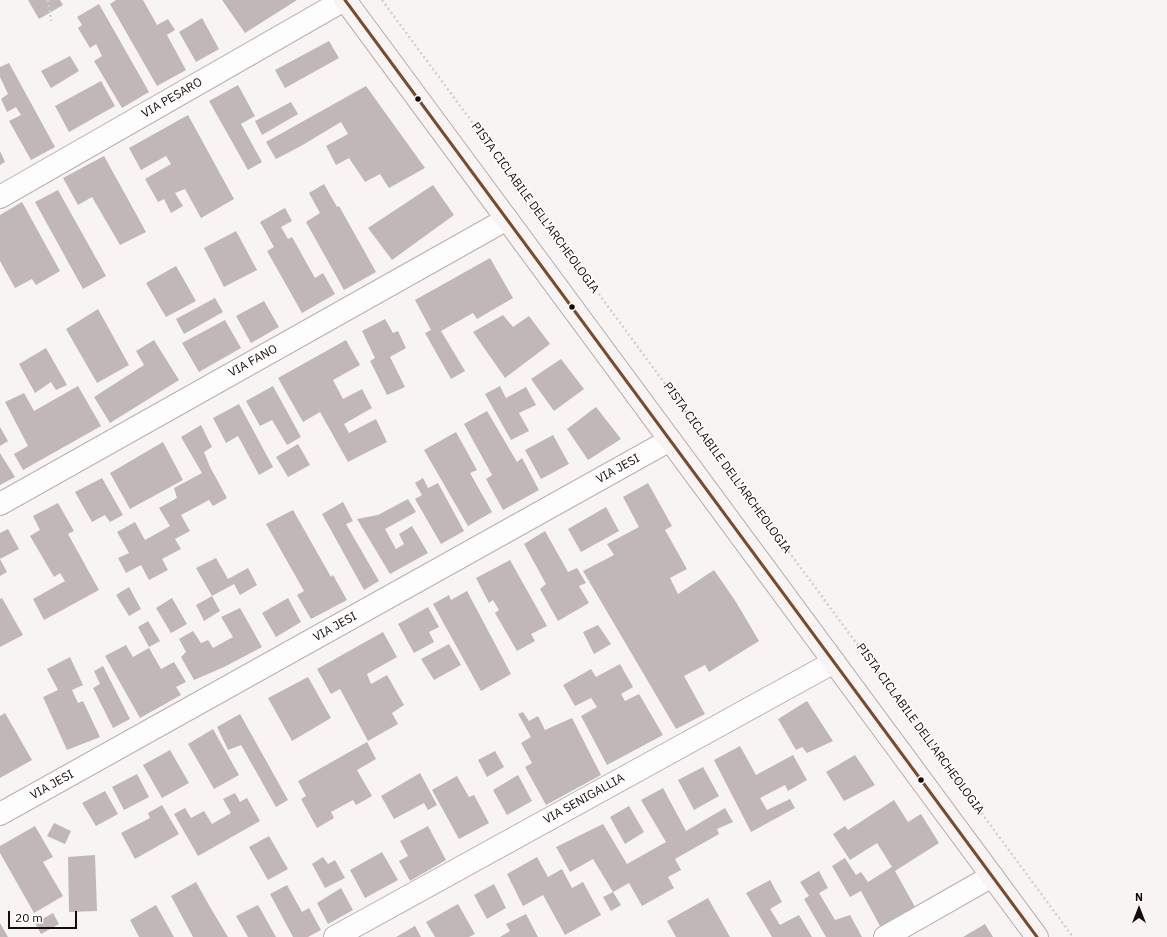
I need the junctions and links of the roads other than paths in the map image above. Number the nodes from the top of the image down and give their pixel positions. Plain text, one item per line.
1 (345, 0) edge
2 (0, 197) edge
3 (507, 219) junction
4 (670, 440) junction
5 (0, 504) edge
6 (834, 662) junction
7 (0, 814) edge
8 (992, 876) junction
9 (335, 937) edge
10 (885, 937) edge
11 (1037, 937) edge

1 - 2 street, VIA PESARO
1 - 3 main road
3 - 4 main road
3 - 5 street, VIA FANO
4 - 6 main road
4 - 7 street, VIA JESI
6 - 8 main road
6 - 9 street, VIA SENIGALLIA
8 - 10 street
8 - 11 main road

